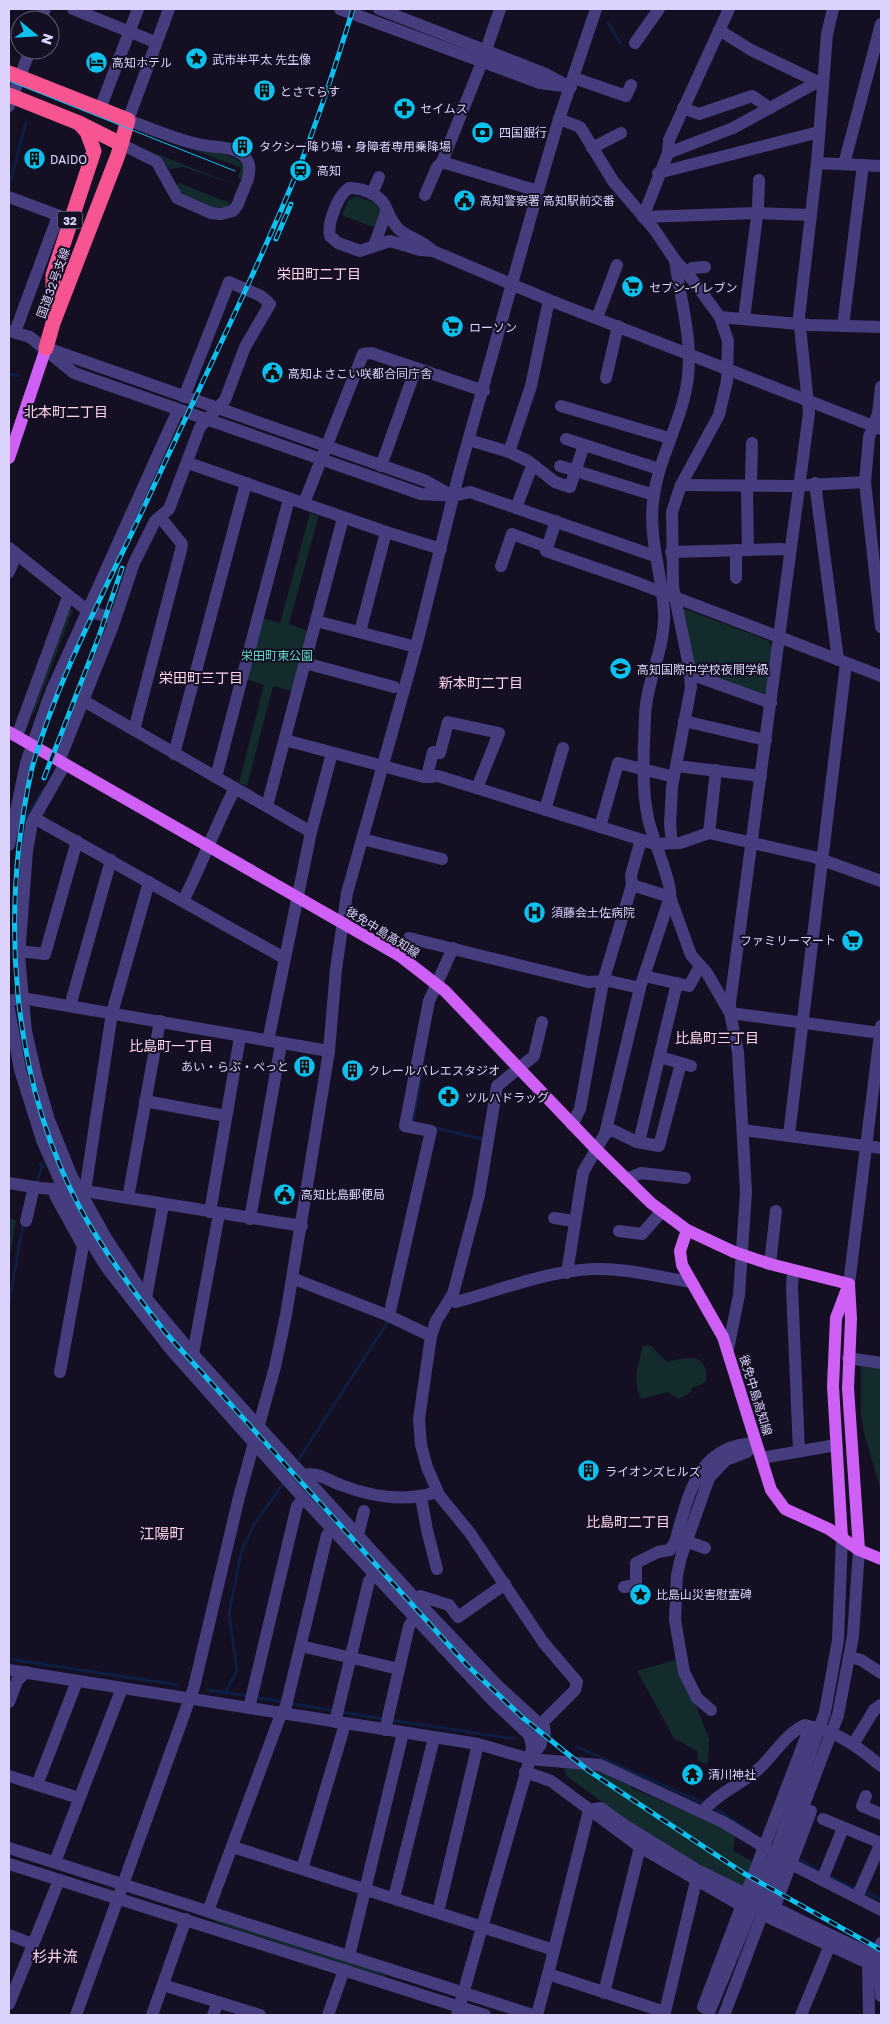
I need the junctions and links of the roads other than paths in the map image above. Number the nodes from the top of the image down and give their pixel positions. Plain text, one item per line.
1 (73, 9) edge
2 (138, 9) edge
3 (169, 9) edge
4 (340, 9) edge
5 (379, 9) edge
6 (500, 9) edge
7 (596, 9) edge
8 (659, 9) edge
9 (729, 9) edge
10 (832, 9) edge
11 (881, 24) edge
12 (719, 30) junction
13 (128, 33) junction
14 (155, 42) junction
15 (635, 43) dead end
16 (484, 57) junction
17 (24, 60) edge
18 (14, 75) edge
19 (821, 81) junction
20 (572, 83) junction
21 (631, 85) dead end
22 (10, 99) edge
23 (683, 108) junction
24 (770, 108) junction
25 (100, 109) junction
26 (559, 119) junction
27 (128, 120) junction
28 (79, 124) junction
29 (819, 132) junction
30 (621, 133) dead end
31 (121, 144) junction
32 (592, 148) junction
33 (668, 153) junction
34 (442, 162) junction
35 (817, 163) junction
36 (844, 164) junction
37 (863, 165) junction
38 (881, 166) edge
39 (658, 173) junction
40 (379, 178) dead end
41 (759, 180) dead end
42 (538, 191) junction
43 (372, 194) junction
44 (425, 195) dead end
45 (9, 197) edge
46 (387, 210) junction
47 (757, 212) junction
48 (811, 215) junction
49 (643, 217) junction
50 (64, 218) junction
51 (374, 246) junction
52 (433, 251) junction
53 (674, 260) junction
54 (617, 265) dead end
55 (705, 267) dead end
56 (686, 272) junction
57 (512, 285) junction
58 (549, 300) junction
59 (720, 317) junction
60 (597, 318) junction
61 (744, 318) junction
62 (53, 323) junction
63 (799, 324) junction
64 (618, 326) junction
65 (843, 326) junction
66 (881, 328) edge
67 (12, 332) edge
68 (46, 348) junction
69 (689, 354) junction
70 (416, 368) junction
71 (728, 369) junction
72 (606, 378) dead end
73 (881, 387) edge
74 (484, 391) junction
75 (184, 397) junction
76 (808, 400) junction
77 (561, 406) dead end
78 (215, 408) junction
79 (178, 410) junction
80 (206, 420) junction
81 (877, 427) edge
82 (669, 438) junction
83 (566, 439) dead end
84 (469, 440) junction
85 (752, 443) dead end
86 (584, 444) junction
87 (509, 452) junction
88 (322, 453) junction
89 (9, 458) edge
90 (188, 463) junction
91 (381, 466) junction
92 (535, 466) junction
93 (560, 466) dead end
94 (659, 469) junction
95 (576, 470) junction
96 (865, 482) junction
97 (246, 483) junction
98 (815, 483) junction
99 (799, 484) junction
100 (681, 485) junction
101 (749, 486) junction
102 (654, 495) junction
103 (454, 496) junction
104 (289, 499) junction
105 (304, 503) junction
106 (516, 508) junction
107 (160, 517) junction
108 (344, 518) junction
109 (556, 521) junction
110 (386, 532) junction
111 (546, 547) junction
112 (441, 549) junction
113 (742, 550) junction
114 (790, 550) junction
115 (13, 552) edge
116 (672, 552) junction
117 (655, 556) junction
118 (500, 566) dead end
119 (9, 572) edge
120 (736, 578) dead end
121 (662, 594) junction
122 (68, 597) junction
123 (674, 598) junction
124 (88, 611) junction
125 (115, 619) junction
126 (316, 621) junction
127 (881, 627) edge
128 (360, 632) junction
129 (779, 637) junction
130 (416, 647) junction
131 (842, 662) junction
132 (305, 663) junction
133 (690, 674) junction
134 (881, 676) edge
135 (394, 687) dead end
136 (84, 701) junction
137 (771, 703) junction
138 (684, 721) junction
139 (134, 730) junction
140 (13, 734) edge
141 (285, 740) junction
142 (766, 740) junction
143 (32, 746) junction
144 (563, 748) dead end
145 (332, 753) junction
146 (174, 754) junction
147 (62, 762) junction
148 (383, 765) junction
149 (645, 769) junction
150 (716, 770) junction
151 (675, 771) junction
152 (761, 776) junction
153 (216, 777) junction
154 (431, 777) junction
155 (235, 788) junction
156 (477, 788) junction
157 (266, 806) junction
158 (545, 810) junction
159 (34, 818) junction
160 (600, 827) junction
161 (311, 832) junction
162 (709, 833) junction
163 (362, 839) junction
164 (641, 840) junction
165 (77, 841) junction
166 (752, 842) junction
167 (655, 844) junction
168 (672, 844) junction
169 (9, 845) edge
170 (208, 845) junction
171 (442, 858) dead end
172 (822, 859) junction
173 (111, 860) junction
174 (881, 881) edge
175 (149, 882) junction
176 (632, 886) junction
177 (297, 896) junction
178 (670, 897) junction
179 (183, 901) junction
180 (342, 922) junction
181 (453, 948) junction
182 (20, 951) junction
183 (400, 956) junction
184 (284, 958) junction
185 (700, 966) junction
186 (603, 982) junction
187 (642, 982) junction
188 (677, 983) junction
189 (437, 984) junction
190 (22, 998) junction
191 (9, 1001) edge
192 (70, 1006) junction
193 (9, 1009) edge
194 (112, 1013) junction
195 (730, 1013) junction
196 (160, 1022) junction
197 (542, 1022) dead end
198 (803, 1022) junction
199 (881, 1030) edge
200 (240, 1036) junction
201 (275, 1042) junction
202 (328, 1051) junction
203 (660, 1057) junction
204 (519, 1068) junction
205 (145, 1101) junction
206 (226, 1116) junction
207 (572, 1125) junction
208 (744, 1130) junction
209 (604, 1134) junction
210 (789, 1135) junction
211 (639, 1142) junction
212 (866, 1145) junction
213 (881, 1148) edge
214 (596, 1149) junction
215 (685, 1178) dead end
216 (626, 1179) junction
217 (9, 1183) edge
218 (34, 1187) junction
219 (60, 1190) junction
220 (82, 1191) junction
221 (128, 1198) junction
222 (163, 1205) junction
223 (776, 1211) dead end
224 (662, 1212) junction
225 (214, 1213) junction
226 (554, 1218) dead end
227 (250, 1219) junction
228 (26, 1221) dead end
229 (574, 1221) junction
230 (302, 1226) junction
231 (687, 1230) junction
232 (618, 1231) dead end
233 (83, 1246) junction
234 (742, 1255) junction
235 (770, 1264) junction
236 (793, 1271) junction
237 (567, 1273) junction
238 (292, 1278) junction
239 (692, 1282) junction
240 (849, 1284) junction
241 (146, 1298) junction
242 (451, 1299) junction
243 (126, 1306) dead end
244 (389, 1316) junction
245 (432, 1336) junction
246 (728, 1349) junction
247 (193, 1354) junction
248 (848, 1358) junction
249 (881, 1363) edge
250 (60, 1372) dead end
251 (259, 1426) junction
252 (254, 1441) junction
253 (756, 1443) junction
254 (836, 1445) junction
255 (799, 1451) junction
256 (761, 1458) junction
257 (304, 1475) junction
258 (437, 1492) junction
259 (421, 1497) junction
260 (304, 1499) junction
261 (364, 1511) dead end
262 (332, 1529) junction
263 (358, 1535) junction
264 (842, 1538) junction
265 (686, 1541) junction
266 (705, 1548) dead end
267 (859, 1550) junction
268 (881, 1559) edge
269 (437, 1568) dead end
270 (375, 1574) junction
271 (505, 1584) junction
272 (624, 1587) dead end
273 (420, 1603) junction
274 (415, 1617) junction
275 (301, 1646) junction
276 (850, 1657) junction
277 (350, 1658) junction
278 (399, 1669) junction
279 (9, 1670) edge
280 (26, 1672) junction
281 (881, 1673) edge
282 (77, 1681) junction
283 (122, 1688) junction
284 (191, 1699) junction
285 (251, 1700) junction
286 (9, 1702) edge
287 (881, 1705) edge
288 (285, 1706) junction
289 (711, 1710) dead end
290 (338, 1717) junction
291 (387, 1722) junction
292 (820, 1728) junction
293 (403, 1733) junction
294 (832, 1733) junction
295 (541, 1736) junction
296 (434, 1738) junction
297 (854, 1743) junction
298 (478, 1744) junction
299 (530, 1759) junction
300 (881, 1766) edge
301 (525, 1772) junction
302 (9, 1776) edge
303 (37, 1785) junction
304 (866, 1796) dead end
305 (80, 1798) junction
306 (589, 1810) junction
307 (702, 1812) junction
308 (881, 1814) edge
309 (823, 1819) dead end
310 (843, 1828) junction
311 (233, 1846) junction
312 (640, 1846) junction
313 (9, 1848) edge
314 (766, 1848) junction
315 (55, 1862) junction
316 (9, 1864) edge
317 (791, 1864) junction
318 (302, 1869) junction
319 (59, 1880) junction
320 (696, 1880) junction
321 (822, 1880) junction
322 (124, 1884) junction
323 (364, 1890) junction
324 (857, 1897) junction
325 (118, 1898) junction
326 (394, 1898) junction
327 (742, 1906) junction
328 (881, 1910) edge
329 (208, 1911) junction
330 (438, 1912) junction
331 (770, 1918) junction
332 (186, 1919) junction
333 (481, 1926) junction
334 (9, 1935) edge
335 (881, 1942) edge
336 (33, 1944) junction
337 (830, 1945) junction
338 (554, 1950) junction
339 (349, 1956) junction
340 (868, 1963) junction
341 (344, 1970) junction
342 (548, 1974) junction
343 (163, 1985) junction
344 (463, 1993) junction
345 (604, 1993) junction
346 (881, 1996) edge
347 (218, 2002) junction
348 (9, 2004) edge
349 (458, 2011) edge
350 (76, 2015) edge
351 (152, 2015) edge
352 (213, 2015) edge
353 (260, 2015) edge
354 (328, 2015) edge
355 (485, 2015) edge
356 (535, 2015) edge
357 (701, 2015) edge
358 (708, 2015) edge
359 (724, 2015) edge
360 (732, 2015) edge
361 (801, 2015) edge
362 (869, 2015) edge

1 - 13 street
2 - 13 street
3 - 14 street
4 - 16 street
5 - 16 street
6 - 16 street
7 - 20 street
8 - 15 street
9 - 12 street
10 - 19 street
11 - 36 street
12 - 19 street
12 - 23 street
13 - 14 street
13 - 25 street
14 - 27 street
16 - 20 street
16 - 34 street
17 - 18 street
18 - 22 street
18 - 25 highway
19 - 24 street
19 - 29 street
20 - 21 street
20 - 26 street
22 - 28 highway
23 - 24 street
23 - 33 street
24 - 33 street
25 - 27 highway
26 - 32 street
26 - 42 street
27 - 31 highway, 国道32号支線 / 32
27 - 31 street
28 - 31 highway
28 - 50 highway, 32
29 - 35 street
29 - 39 street
30 - 32 street
31 - 62 highway, 国道32号支線 / 32
32 - 49 street
33 - 39 street
34 - 42 street
34 - 44 street
35 - 36 street
35 - 48 street
36 - 37 street
37 - 38 street
37 - 65 street
39 - 49 street
40 - 43 street
41 - 47 street
42 - 57 street
43 - 46 street
43 - 51 street
45 - 50 street
46 - 51 street
46 - 52 street
47 - 48 street
47 - 49 street
47 - 61 street
48 - 63 street
49 - 53 street
50 - 62 highway, 32
50 - 67 street
51 - 52 street
52 - 57 street
53 - 56 street
53 - 69 street
54 - 60 street
55 - 56 street
56 - 59 street
57 - 58 street
57 - 74 street
58 - 60 street
58 - 87 street
59 - 61 street
59 - 71 street
60 - 64 street
61 - 63 street
62 - 68 highway, 国道32号支線 / 32
63 - 65 street
63 - 76 street
64 - 69 street
64 - 72 street
65 - 66 street
67 - 68 street
68 - 75 street
68 - 79 street
68 - 89 main road
69 - 71 street
69 - 82 street
70 - 74 street
70 - 88 street
70 - 91 street
71 - 76 street
71 - 100 street
73 - 81 street
74 - 84 street
75 - 78 street
75 - 78 street
76 - 81 street
76 - 99 street
77 - 82 street
78 - 80 street
78 - 88 street
79 - 80 street
79 - 124 street
80 - 88 street
80 - 90 street
81 - 96 street
82 - 94 street
83 - 86 street
84 - 87 street
84 - 103 street
85 - 101 street
86 - 94 street
86 - 95 street
87 - 92 street
88 - 91 street
88 - 103 street
88 - 105 street
90 - 97 street
90 - 107 street
91 - 103 street
92 - 95 street
92 - 106 street
93 - 95 street
94 - 102 street
95 - 102 street
96 - 98 street
96 - 127 street
97 - 104 street
97 - 146 street
98 - 99 street
98 - 131 street
99 - 101 street
99 - 114 street
100 - 101 street
100 - 116 street
101 - 113 street
102 - 117 street
103 - 106 street
103 - 112 street
104 - 105 street
104 - 153 street
105 - 108 street
106 - 109 street
107 - 125 street
107 - 139 street
108 - 110 street
108 - 126 street
109 - 111 street
109 - 117 street
110 - 112 street
110 - 128 street
111 - 118 street
111 - 121 street
112 - 130 street
113 - 114 street
113 - 116 street
113 - 120 street
114 - 129 street
115 - 119 street
115 - 122 street
116 - 123 street
117 - 121 street
121 - 123 street
121 - 149 street
122 - 124 street
122 - 140 street
123 - 129 street
123 - 133 street
124 - 125 street
124 - 143 street
125 - 136 street
126 - 128 street
126 - 132 street
128 - 130 street
129 - 131 street
129 - 137 street
130 - 148 street
131 - 134 street
131 - 172 street
132 - 135 street
132 - 141 street
133 - 137 street
133 - 138 street
136 - 139 street
136 - 147 street
137 - 142 street
138 - 142 street
138 - 151 street
139 - 146 street
140 - 143 main road, 後免中島高知線
141 - 145 street
141 - 157 street
142 - 152 street
143 - 147 main road, 後免中島高知線
143 - 169 street
144 - 158 street
145 - 148 street
145 - 161 street
146 - 153 street
147 - 159 street
147 - 170 main road, 後免中島高知線
148 - 154 street
148 - 163 street
149 - 151 street
149 - 160 street
149 - 167 street
150 - 151 street
150 - 152 street
150 - 162 street
151 - 168 street
152 - 166 street
153 - 155 street
154 - 156 street
154 - 156 street
155 - 157 street
155 - 170 street
156 - 158 street
157 - 161 street
158 - 160 street
159 - 165 street
159 - 182 street
160 - 164 street
161 - 177 street
162 - 166 street
162 - 168 street
163 - 171 street
163 - 180 street
164 - 167 street
164 - 176 street
165 - 173 street
165 - 182 street
166 - 172 street
166 - 195 street
167 - 168 street
167 - 178 street
170 - 177 main road, 後免中島高知線
170 - 179 street
172 - 174 street
172 - 198 street
173 - 175 street
173 - 192 street
175 - 179 street
175 - 194 street
176 - 178 street
176 - 186 street
177 - 180 main road, 後免中島高知線
177 - 184 street
178 - 185 street
178 - 187 street
179 - 184 street
180 - 183 main road, 後免中島高知線
180 - 202 street
181 - 183 street
181 - 186 street
181 - 189 street
182 - 190 street
183 - 189 main road, 後免中島高知線
184 - 201 street
185 - 188 street
185 - 195 street
186 - 187 street
186 - 207 street
187 - 188 street
187 - 209 street
188 - 203 street
189 - 204 main road, 後免中島高知線
189 - 244 street
190 - 191 street
190 - 192 street
190 - 220 street
192 - 194 street
193 - 219 street
194 - 196 street
194 - 220 street
195 - 198 street
195 - 208 street
196 - 200 street
196 - 205 street
197 - 204 street
198 - 199 street
198 - 210 street
199 - 212 street
200 - 201 street
200 - 206 street
201 - 202 street
201 - 227 street
202 - 230 street
203 - 211 street
203 - 211 street
204 - 207 main road, 後免中島高知線
204 - 242 street
205 - 206 street
205 - 221 street
206 - 225 street
207 - 214 main road, 後免中島高知線
208 - 210 street
208 - 234 street
209 - 211 street
209 - 214 street
210 - 212 street
212 - 213 street
212 - 240 street
214 - 216 main road, 後免中島高知線
214 - 229 street
215 - 216 street
216 - 224 main road, 後免中島高知線
217 - 218 street
218 - 219 street
218 - 228 street
219 - 220 street
219 - 233 street
219 - 252 street
220 - 221 street
220 - 241 street
221 - 222 street
222 - 225 street
222 - 241 street
223 - 235 street
224 - 231 main road, 後免中島高知線
224 - 232 street
225 - 227 street
225 - 247 street
226 - 229 street
227 - 230 street
229 - 237 street
230 - 238 street
231 - 234 main road, 後免中島高知線
231 - 239 main road, 後免中島高知線
233 - 243 street
233 - 250 street
234 - 235 main road, 後免中島高知線
234 - 246 street
235 - 236 main road, 後免中島高知線
236 - 240 main road, 後免中島高知線
236 - 255 street
237 - 239 street
237 - 242 street
238 - 244 street
238 - 251 street
239 - 246 main road, 後免中島高知線
240 - 248 main road
240 - 254 main road
241 - 247 street
242 - 245 street
244 - 245 street
245 - 258 street
246 - 253 main road, 後免中島高知線
247 - 251 street
248 - 249 street
248 - 267 main road
251 - 252 street
251 - 257 street
252 - 260 street
252 - 284 street
253 - 256 main road, 後免中島高知線
253 - 265 street
253 - 272 street
254 - 255 street
254 - 264 main road
255 - 256 street
256 - 264 main road, 後免中島高知線
257 - 259 street
257 - 263 street
258 - 259 street
258 - 271 street
259 - 269 street
260 - 262 street
260 - 285 street
261 - 263 street
262 - 270 street
262 - 275 street
263 - 273 street
264 - 267 main road, 後免中島高知線
264 - 292 street
265 - 266 street
265 - 289 street
267 - 268 main road, 後免中島高知線
267 - 276 street
270 - 274 street
270 - 277 street
271 - 273 street
271 - 295 street
273 - 274 street
273 - 295 street
274 - 278 street
274 - 299 street
275 - 277 street
275 - 288 street
276 - 281 street
276 - 294 street
277 - 278 street
277 - 290 street
278 - 291 street
279 - 280 street
280 - 282 street
280 - 286 street
282 - 283 street
282 - 303 street
283 - 284 street
283 - 305 street
284 - 285 street
284 - 322 street
285 - 288 street
287 - 297 street
288 - 290 street
288 - 311 street
290 - 291 street
290 - 318 street
291 - 293 street
292 - 294 street
292 - 307 street
292 - 314 street
292 - 358 street
293 - 296 street
293 - 323 street
294 - 297 street
294 - 317 street
294 - 359 street
295 - 299 street
296 - 298 street
296 - 326 street
297 - 300 street
298 - 299 street
298 - 330 street
299 - 301 street
299 - 307 street
301 - 306 street
301 - 333 street
302 - 303 street
303 - 305 street
304 - 308 street
305 - 315 street
306 - 312 street
306 - 338 street
306 - 340 street, bridge
307 - 314 street
309 - 310 street
310 - 321 street
310 - 324 street
311 - 318 street
311 - 329 street
312 - 320 street
312 - 345 street
313 - 315 street
314 - 327 street
315 - 322 street
316 - 319 street
317 - 321 street
317 - 331 street
318 - 323 street
319 - 325 street
319 - 336 street
320 - 327 street
320 - 345 street
321 - 324 street
322 - 325 street
322 - 329 street
323 - 326 street
323 - 339 street
324 - 328 street
325 - 332 street
325 - 350 street
326 - 330 street
327 - 357 street
329 - 339 street
330 - 333 street
331 - 337 street
331 - 360 street
332 - 341 street
332 - 343 street
333 - 338 street
333 - 344 street
334 - 336 street
335 - 346 street
336 - 348 street
337 - 340 street
337 - 361 street
338 - 342 street
339 - 344 street
340 - 362 street
341 - 349 street
341 - 354 street
342 - 345 street
342 - 356 street
343 - 347 street
343 - 351 street
344 - 349 street
344 - 356 street
347 - 352 street
347 - 353 street
349 - 355 street

